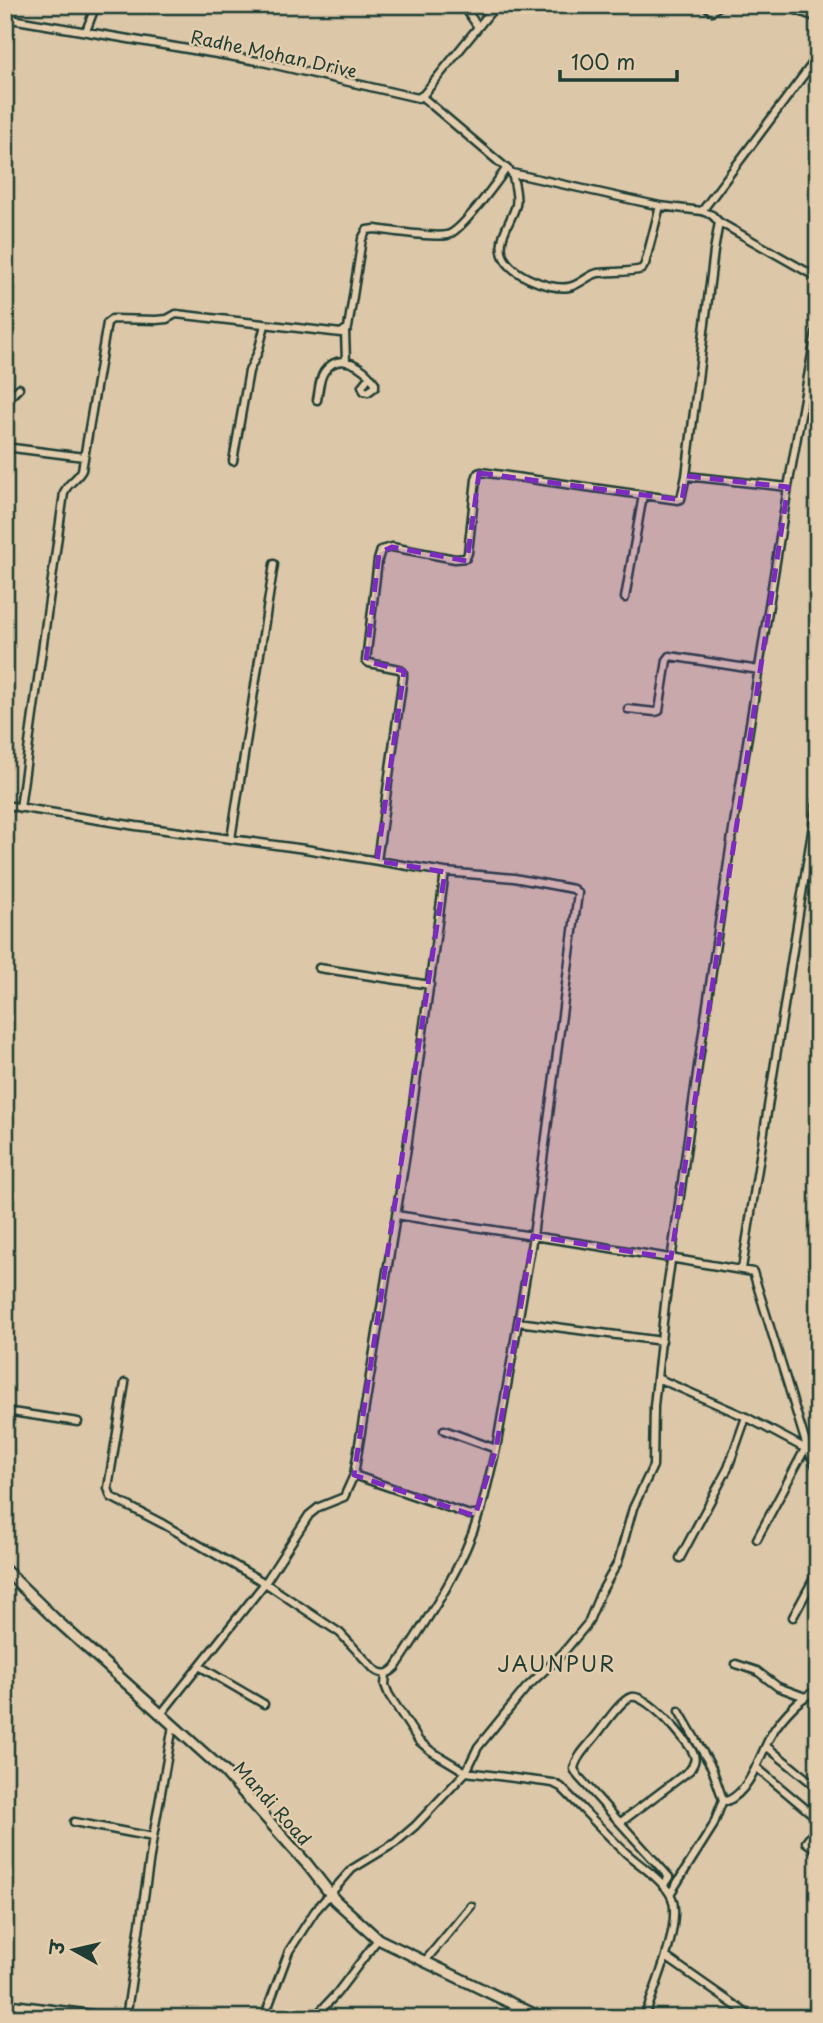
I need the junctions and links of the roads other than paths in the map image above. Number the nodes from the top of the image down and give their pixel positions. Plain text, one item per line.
1 (96, 5) edge
2 (463, 5) edge
3 (496, 5) edge
4 (705, 5) edge
5 (721, 5) edge
6 (783, 5) edge
7 (5, 18) edge
8 (818, 18) edge
9 (478, 27) junction
10 (86, 31) junction
11 (818, 56) edge
12 (421, 96) junction
13 (509, 171) junction
14 (660, 206) junction
15 (702, 211) junction
16 (719, 222) junction
17 (818, 278) edge
18 (818, 321) edge
19 (265, 325) junction
20 (345, 331) junction
21 (346, 362) junction
22 (369, 377) dead end
23 (19, 388) dead end
24 (317, 400) dead end
25 (5, 409) edge
26 (5, 447) edge
27 (84, 457) junction
28 (233, 461) dead end
29 (686, 477) junction
30 (788, 487) junction
31 (643, 495) junction
32 (274, 564) dead end
33 (625, 598) dead end
34 (760, 670) junction
35 (628, 709) dead end
36 (818, 794) edge
37 (5, 805) edge
38 (20, 807) junction
39 (231, 839) junction
40 (377, 861) junction
41 (445, 872) junction
42 (319, 968) dead end
43 (430, 985) junction
44 (396, 1215) junction
45 (533, 1236) junction
46 (671, 1258) junction
47 (742, 1269) junction
48 (518, 1322) junction
49 (662, 1341) junction
50 (657, 1378) junction
51 (125, 1383) dead end
52 (5, 1411) edge
53 (746, 1417) junction
54 (78, 1422) dead end
55 (444, 1430) dead end
56 (496, 1449) junction
57 (807, 1449) junction
58 (818, 1471) edge
59 (354, 1475) junction
60 (480, 1514) junction
61 (757, 1539) dead end
62 (680, 1558) dead end
63 (5, 1570) edge
64 (818, 1571) edge
65 (265, 1583) junction
66 (793, 1617) dead end
67 (736, 1664) dead end
68 (199, 1667) junction
69 (386, 1674) junction
70 (818, 1691) edge
71 (805, 1697) junction
72 (264, 1704) dead end
73 (679, 1712) dead end
74 (161, 1714) junction
75 (173, 1726) junction
76 (766, 1746) junction
77 (756, 1767) junction
78 (466, 1772) junction
79 (818, 1788) edge
80 (723, 1800) junction
81 (818, 1819) edge
82 (74, 1822) dead end
83 (621, 1822) junction
84 (818, 1826) edge
85 (153, 1837) junction
86 (818, 1851) edge
87 (663, 1886) junction
88 (329, 1893) junction
89 (670, 1894) junction
90 (471, 1906) dead end
91 (378, 1940) junction
92 (666, 1957) junction
93 (425, 1961) junction
94 (5, 2003) edge
95 (125, 2018) edge
96 (264, 2018) edge
97 (314, 2018) edge
98 (542, 2018) edge
99 (644, 2018) edge
100 (753, 2018) edge

1 - 10 street
2 - 9 street
3 - 9 street
4 - 5 street
6 - 8 street
7 - 10 street, Radhe Mohan Drive
9 - 12 street
10 - 12 street, Radhe Mohan Drive
11 - 15 street
12 - 13 street
13 - 14 street
13 - 14 street
13 - 20 street
14 - 15 street
15 - 16 street
16 - 17 street
16 - 29 street
18 - 30 street
19 - 20 street
19 - 27 street
19 - 28 street
20 - 21 street
21 - 22 street
21 - 24 street
23 - 25 street
26 - 27 street
27 - 38 street
29 - 30 street
29 - 31 street
30 - 34 street
31 - 33 street
31 - 40 street
32 - 39 street
34 - 35 street
34 - 46 street
36 - 47 street
37 - 38 street
38 - 39 street
39 - 40 street
40 - 41 street
41 - 43 street
41 - 45 street
42 - 43 street
43 - 44 street
44 - 45 street
44 - 59 street
45 - 46 street
45 - 48 street
46 - 47 street
46 - 49 street
47 - 57 street
48 - 49 street
48 - 56 street
49 - 50 street
50 - 53 street
50 - 78 street
51 - 65 street
52 - 54 street
53 - 57 street
53 - 62 street
55 - 56 street
56 - 60 street
57 - 58 street
57 - 61 street
59 - 60 street
59 - 65 street
60 - 69 street
63 - 74 street, Mandi Road
64 - 66 street
65 - 68 street
65 - 69 street
67 - 71 street
68 - 72 street
68 - 74 street
69 - 78 street
70 - 71 street
71 - 76 street
73 - 80 street
74 - 75 street, Mandi Road
75 - 85 street
75 - 88 street, Mandi Road
76 - 77 street
76 - 79 street
77 - 80 street
77 - 81 street
78 - 87 street
78 - 88 street
80 - 89 street
82 - 85 street
83 - 83 street
83 - 87 street
84 - 86 street
85 - 95 street
87 - 89 street
88 - 91 street, Mandi Road
88 - 96 street
89 - 92 street
90 - 93 street
91 - 93 street, Mandi Road
91 - 97 street
92 - 99 street
92 - 100 street
93 - 98 street, Mandi Road
94 - 95 street

